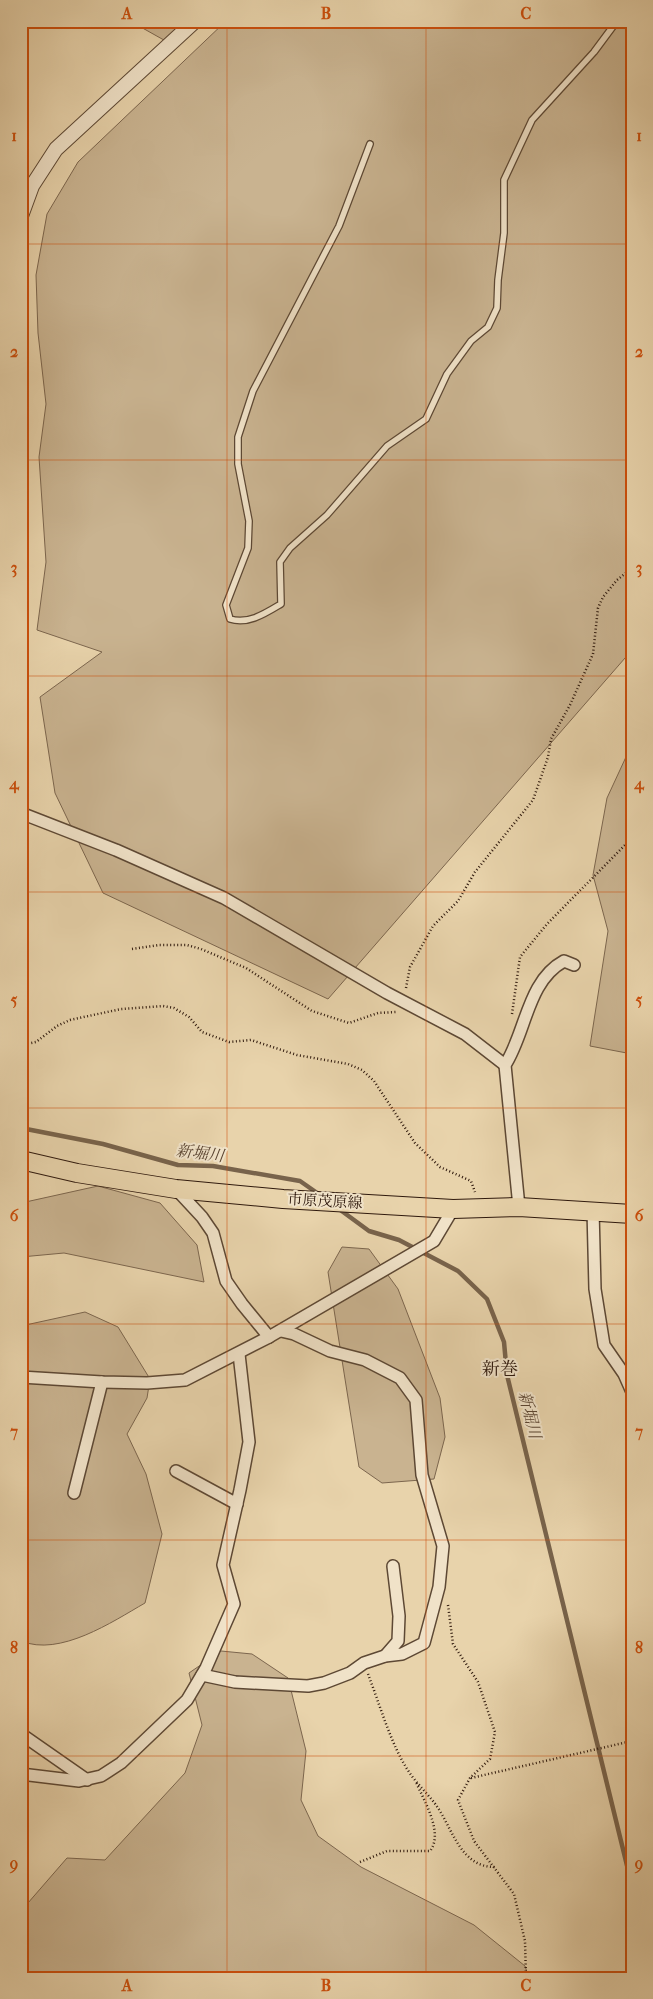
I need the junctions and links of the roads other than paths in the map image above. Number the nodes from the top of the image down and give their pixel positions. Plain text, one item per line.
1 (195, 21) edge
2 (617, 21) edge
3 (370, 144) dead end
4 (21, 216) edge
5 (21, 391) edge
6 (21, 405) edge
7 (21, 813) edge
8 (574, 965) dead end
9 (505, 1065) junction
10 (21, 1160) edge
11 (176, 1188) junction
12 (519, 1207) junction
13 (453, 1209) junction
14 (593, 1210) junction
15 (632, 1214) edge
16 (281, 1331) junction
17 (269, 1337) junction
18 (239, 1354) junction
19 (21, 1377) edge
20 (102, 1382) junction
21 (632, 1392) edge
22 (176, 1471) dead end
23 (74, 1493) dead end
24 (237, 1504) junction
25 (393, 1566) dead end
26 (385, 1656) junction
27 (202, 1675) junction
28 (21, 1734) edge
29 (21, 1774) edge
30 (87, 1780) junction

1 - 4 street
2 - 3 lane
5 - 6 street
7 - 9 street
8 - 9 street
9 - 12 street
10 - 11 main road, 市原茂原線
11 - 13 main road, 市原茂原線
11 - 17 street
12 - 13 main road, 市原茂原線
12 - 14 main road, 市原茂原線
13 - 16 street
14 - 15 main road, 市原茂原線
14 - 21 street
16 - 17 street
16 - 26 street
17 - 18 street
18 - 20 street
18 - 24 street
19 - 20 street
20 - 23 street
22 - 24 street
24 - 27 street
25 - 26 street
26 - 27 street
27 - 30 street
28 - 30 street
29 - 30 street

